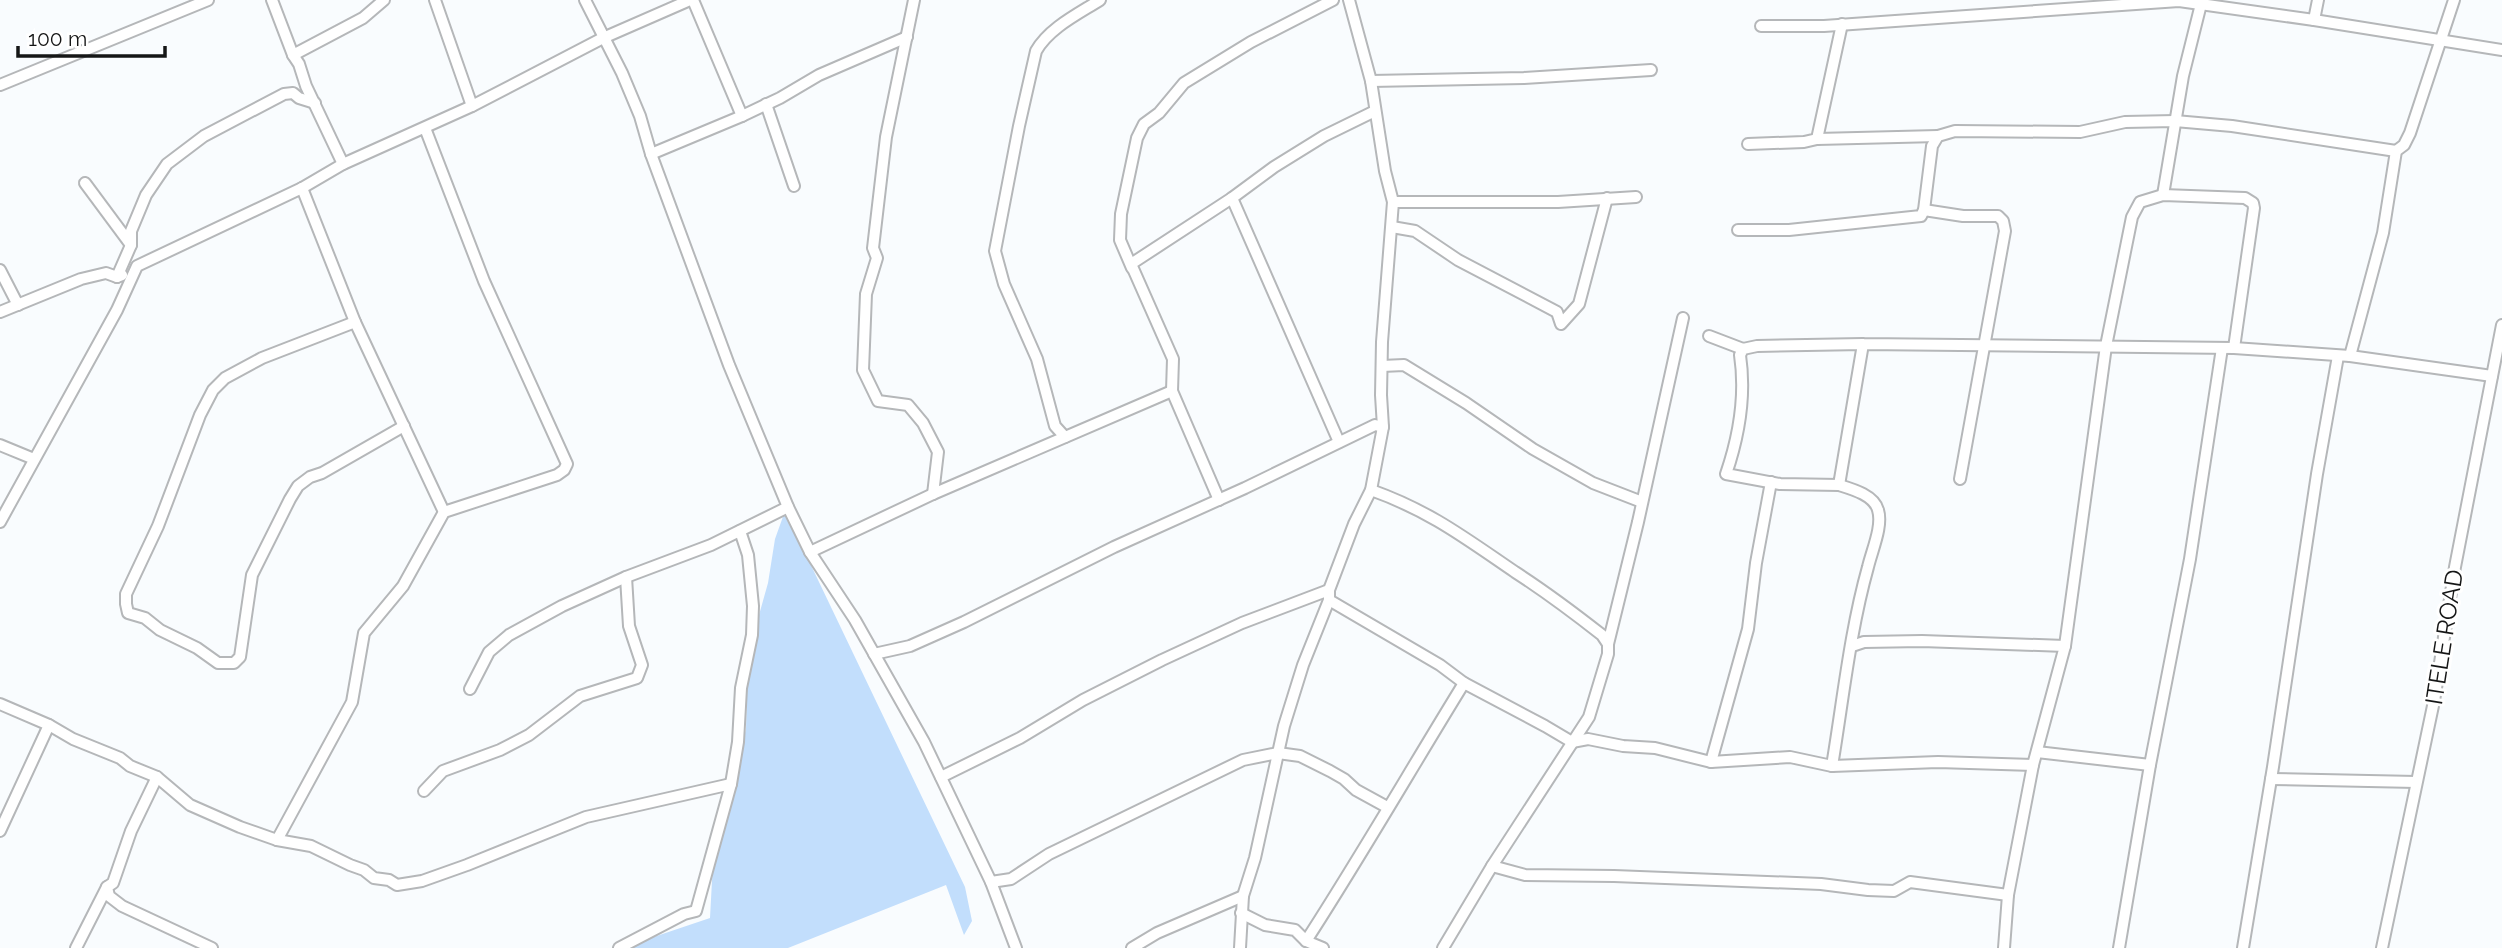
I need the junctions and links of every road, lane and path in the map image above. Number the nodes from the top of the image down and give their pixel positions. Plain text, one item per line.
1 (208, 0) edge
2 (272, 0) edge
3 (384, 0) edge
4 (435, 0) edge
5 (585, 0) edge
6 (691, 0) edge
7 (914, 0) edge
8 (1100, 0) edge
9 (1334, 0) edge
10 (1349, 0) edge
11 (2318, 0) edge
12 (2454, 0) edge
13 (2201, 3) edge
14 (2314, 20) junction
15 (1842, 24) junction
16 (1761, 26) dead end
17 (907, 37) junction
18 (603, 38) junction
19 (2440, 41) junction
20 (2502, 50) edge
21 (293, 55) junction
22 (1651, 70) dead end
23 (1371, 81) junction
24 (0, 85) edge
25 (315, 103) junction
26 (766, 104) junction
27 (472, 106) junction
28 (1375, 111) junction
29 (742, 116) junction
30 (2175, 121) junction
31 (425, 128) junction
32 (1938, 136) junction
33 (1817, 139) junction
34 (1748, 144) dead end
35 (2396, 151) junction
36 (651, 154) junction
37 (343, 164) junction
38 (85, 183) dead end
39 (794, 186) dead end
40 (302, 188) junction
41 (2163, 195) junction
42 (1636, 197) dead end
43 (1233, 198) junction
44 (1607, 198) junction
45 (1393, 202) junction
46 (1924, 210) junction
47 (1392, 227) junction
48 (1738, 230) dead end
49 (131, 244) junction
50 (137, 266) junction
51 (0, 270) edge
52 (1135, 275) junction
53 (117, 277) junction
54 (18, 305) junction
55 (0, 312) edge
56 (1683, 318) dead end
57 (355, 322) junction
58 (2502, 325) edge
59 (1709, 336) dead end
60 (1863, 344) junction
61 (1984, 345) junction
62 (2106, 346) junction
63 (2228, 348) junction
64 (1743, 349) junction
65 (2344, 356) junction
66 (1382, 366) junction
67 (2492, 376) junction
68 (1172, 391) junction
69 (404, 426) junction
70 (1383, 427) junction
71 (1065, 437) junction
72 (1339, 442) junction
73 (0, 444) edge
74 (34, 458) junction
75 (1960, 479) dead end
76 (1770, 482) junction
77 (1839, 485) junction
78 (1371, 490) junction
79 (933, 494) junction
80 (1219, 500) junction
81 (1642, 502) junction
82 (788, 506) junction
83 (444, 512) junction
84 (0, 522) edge
85 (740, 531) junction
86 (810, 552) junction
87 (626, 577) junction
88 (1329, 595) junction
89 (1608, 644) junction
90 (1852, 646) junction
91 (2066, 646) junction
92 (874, 654) junction
93 (1464, 683) junction
94 (470, 689) dead end
95 (0, 704) edge
96 (49, 725) junction
97 (1572, 743) junction
98 (2037, 752) junction
99 (1278, 753) junction
100 (1711, 762) junction
101 (2033, 765) junction
102 (2150, 765) junction
103 (1832, 766) junction
104 (157, 777) junction
105 (941, 777) junction
106 (2271, 779) junction
107 (2416, 782) junction
108 (730, 785) junction
109 (424, 791) dead end
110 (1387, 807) junction
111 (0, 831) edge
112 (277, 840) junction
113 (1492, 866) junction
114 (991, 882) junction
115 (107, 887) junction
116 (2008, 895) junction
117 (1243, 897) junction
118 (1241, 913) junction
119 (1306, 940) junction
120 (210, 947) edge
121 (76, 948) edge
122 (619, 948) edge
123 (1016, 948) edge
124 (1132, 948) edge
125 (1240, 948) edge
126 (1323, 948) edge
127 (1443, 948) edge
128 (2004, 948) edge
129 (2119, 948) edge
130 (2243, 948) edge
131 (2382, 948) edge

1 - 24 street
2 - 21 street
3 - 21 street
4 - 27 street
5 - 18 street
6 - 18 street
6 - 29 street
7 - 17 street
8 - 71 street
9 - 52 street
10 - 23 street
11 - 14 street
12 - 19 street
13 - 14 street
13 - 15 street
13 - 30 street
14 - 19 street
15 - 16 street
15 - 33 street
17 - 26 street
17 - 79 street
18 - 27 street
18 - 36 street
19 - 20 street
19 - 35 street
21 - 25 street
22 - 23 street
23 - 28 street
25 - 37 street
25 - 49 street
26 - 29 street
26 - 39 street
27 - 31 street
28 - 43 street
28 - 45 street
29 - 36 street
30 - 32 street
30 - 35 street
30 - 41 street
31 - 37 street
31 - 83 street
32 - 33 street
32 - 46 street
33 - 34 street
35 - 65 street
36 - 82 street
37 - 40 street
38 - 49 street
40 - 50 street
40 - 57 street
41 - 62 street
41 - 63 street
42 - 44 street
43 - 52 street
43 - 72 street
44 - 45 street
44 - 47 street
45 - 47 street
46 - 48 street
46 - 61 street
47 - 66 street
49 - 53 street
50 - 53 street
50 - 74 street
51 - 54 street
52 - 68 street
53 - 54 street
54 - 55 street
56 - 81 street
57 - 69 street
57 - 69 street
58 - 67 street, ITELE ROAD
59 - 64 street
60 - 61 street
60 - 64 street
60 - 77 street
61 - 62 street
61 - 75 street
62 - 63 street
62 - 91 street
63 - 65 street
63 - 102 street
64 - 76 street
65 - 67 street
65 - 106 street
66 - 70 street
66 - 81 street
67 - 107 street, ITELE ROAD
68 - 71 street
68 - 80 street
69 - 83 street
70 - 72 street
70 - 78 street
71 - 79 street
72 - 80 street
73 - 74 street
74 - 84 street
76 - 77 street
76 - 100 street
77 - 90 street
78 - 88 street
78 - 89 street
79 - 86 street
80 - 92 street
81 - 89 street
82 - 85 street
82 - 86 street
83 - 112 street
85 - 87 street
85 - 108 street
86 - 92 street
87 - 94 street
87 - 109 street
88 - 93 street
88 - 99 street
88 - 105 street
89 - 97 street
90 - 91 street
90 - 103 street
91 - 98 street
92 - 105 street
93 - 97 street
93 - 110 street
95 - 96 street
96 - 104 street
96 - 111 street
97 - 100 street
97 - 113 street
98 - 101 street
98 - 102 street
99 - 110 street
99 - 114 street
99 - 117 street
100 - 103 street
101 - 103 street
101 - 116 street
102 - 129 street
104 - 112 street
104 - 115 street
105 - 114 street
106 - 107 street
106 - 130 street
107 - 131 street, ITELE ROAD
108 - 112 street
108 - 122 street
110 - 119 street
113 - 116 street
113 - 127 street
114 - 123 street
115 - 120 street
115 - 121 street
116 - 128 street
117 - 118 street
117 - 124 street
118 - 119 street
118 - 125 street
119 - 126 street

